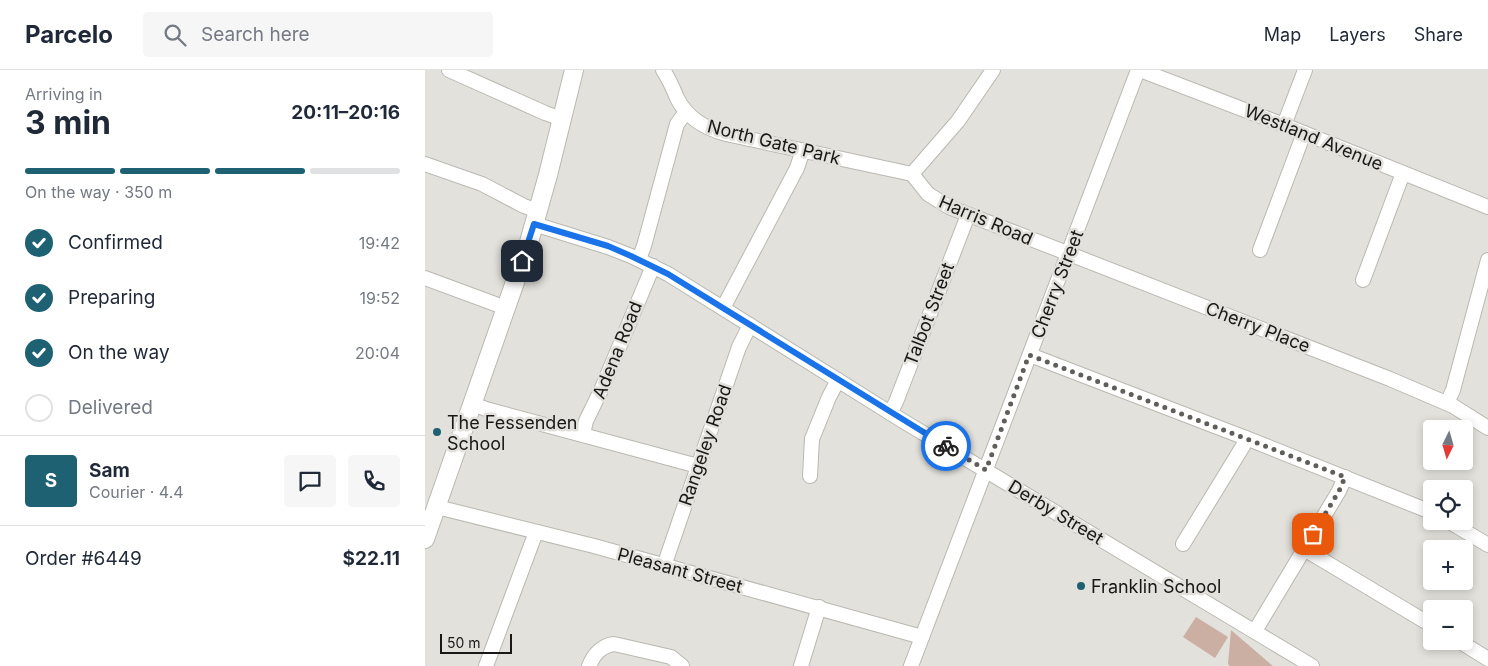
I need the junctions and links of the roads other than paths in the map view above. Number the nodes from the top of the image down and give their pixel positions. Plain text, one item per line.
1 (449, 70) edge
2 (574, 70) edge
3 (663, 70) edge
4 (671, 70) edge
5 (993, 70) edge
6 (1139, 70) edge
7 (1305, 70) edge
8 (672, 84) junction
9 (686, 112) junction
10 (562, 119) junction
11 (1284, 125) junction
12 (1304, 133) junction
13 (803, 150) junction
14 (425, 164) edge
15 (1403, 172) junction
16 (912, 174) junction
17 (1488, 207) edge
18 (968, 215) junction
19 (536, 218) junction
20 (1260, 250) dead end
21 (1068, 253) junction
22 (639, 259) junction
23 (1488, 260) edge
24 (653, 266) junction
25 (425, 278) edge
26 (1363, 280) dead end
27 (506, 308) junction
28 (723, 308) junction
29 (749, 325) junction
30 (1029, 355) junction
31 (838, 380) junction
32 (1447, 403) junction
33 (473, 404) junction
34 (889, 413) junction
35 (1488, 428) edge
36 (583, 434) junction
37 (1246, 438) junction
38 (698, 466) junction
39 (986, 470) junction
40 (811, 476) dead end
41 (1345, 477) junction
42 (437, 507) junction
43 (1423, 509) edge
44 (1463, 530) edge
45 (536, 532) junction
46 (425, 539) edge
47 (1183, 544) dead end
48 (1488, 545) edge
49 (1304, 548) junction
50 (664, 566) junction
51 (819, 607) junction
52 (1423, 620) edge
53 (1255, 631) junction
54 (922, 637) junction
55 (1473, 650) edge
56 (1488, 659) edge
57 (486, 666) edge
58 (589, 666) edge
59 (682, 666) edge
60 (801, 666) edge
61 (911, 666) edge
62 (1312, 666) edge

1 - 10 street
2 - 10 main road
3 - 8 street, North Gate Park
4 - 8 street
5 - 16 street
6 - 11 street, Westland Avenue
6 - 21 street, Cherry Street
7 - 11 street
8 - 9 street, North Gate Park
9 - 13 street, North Gate Park
9 - 22 street
10 - 19 main road
11 - 12 street, Westland Avenue
12 - 15 street, Westland Avenue
12 - 20 street
13 - 16 street, North Gate Park
13 - 28 street
14 - 19 street, Derby Street
15 - 17 street, Westland Avenue
15 - 26 street
16 - 18 street, Harris Road
18 - 21 street, Harris Road
18 - 34 street, Talbot Street
19 - 22 street, Derby Street
19 - 27 main road
21 - 30 street, Cherry Street
21 - 32 street, Cherry Place
22 - 24 street, Derby Street
23 - 32 street
24 - 28 street, Derby Street
24 - 36 street, Adena Road
25 - 27 street
27 - 33 main road
28 - 29 street, Derby Street
29 - 31 street, Derby Street
29 - 38 street, Rangeley Road
30 - 37 street
30 - 39 street, Cherry Street
31 - 34 street, Derby Street
31 - 40 street
32 - 35 street, Cherry Place
33 - 36 street
33 - 42 main road
34 - 39 street, Derby Street
36 - 38 street
37 - 41 street
37 - 47 street
38 - 50 street, Rangeley Road
39 - 53 street, Derby Street
39 - 54 street, Cherry Street
41 - 43 street
41 - 49 street
42 - 45 street, Pleasant Street
42 - 46 main road
44 - 48 street
45 - 50 street, Pleasant Street
45 - 57 street
49 - 52 street
49 - 53 street
50 - 51 street, Pleasant Street
51 - 54 street, Pleasant Street
51 - 60 street
53 - 62 street, Derby Street
54 - 61 street, Cherry Street
55 - 56 street
58 - 59 street

